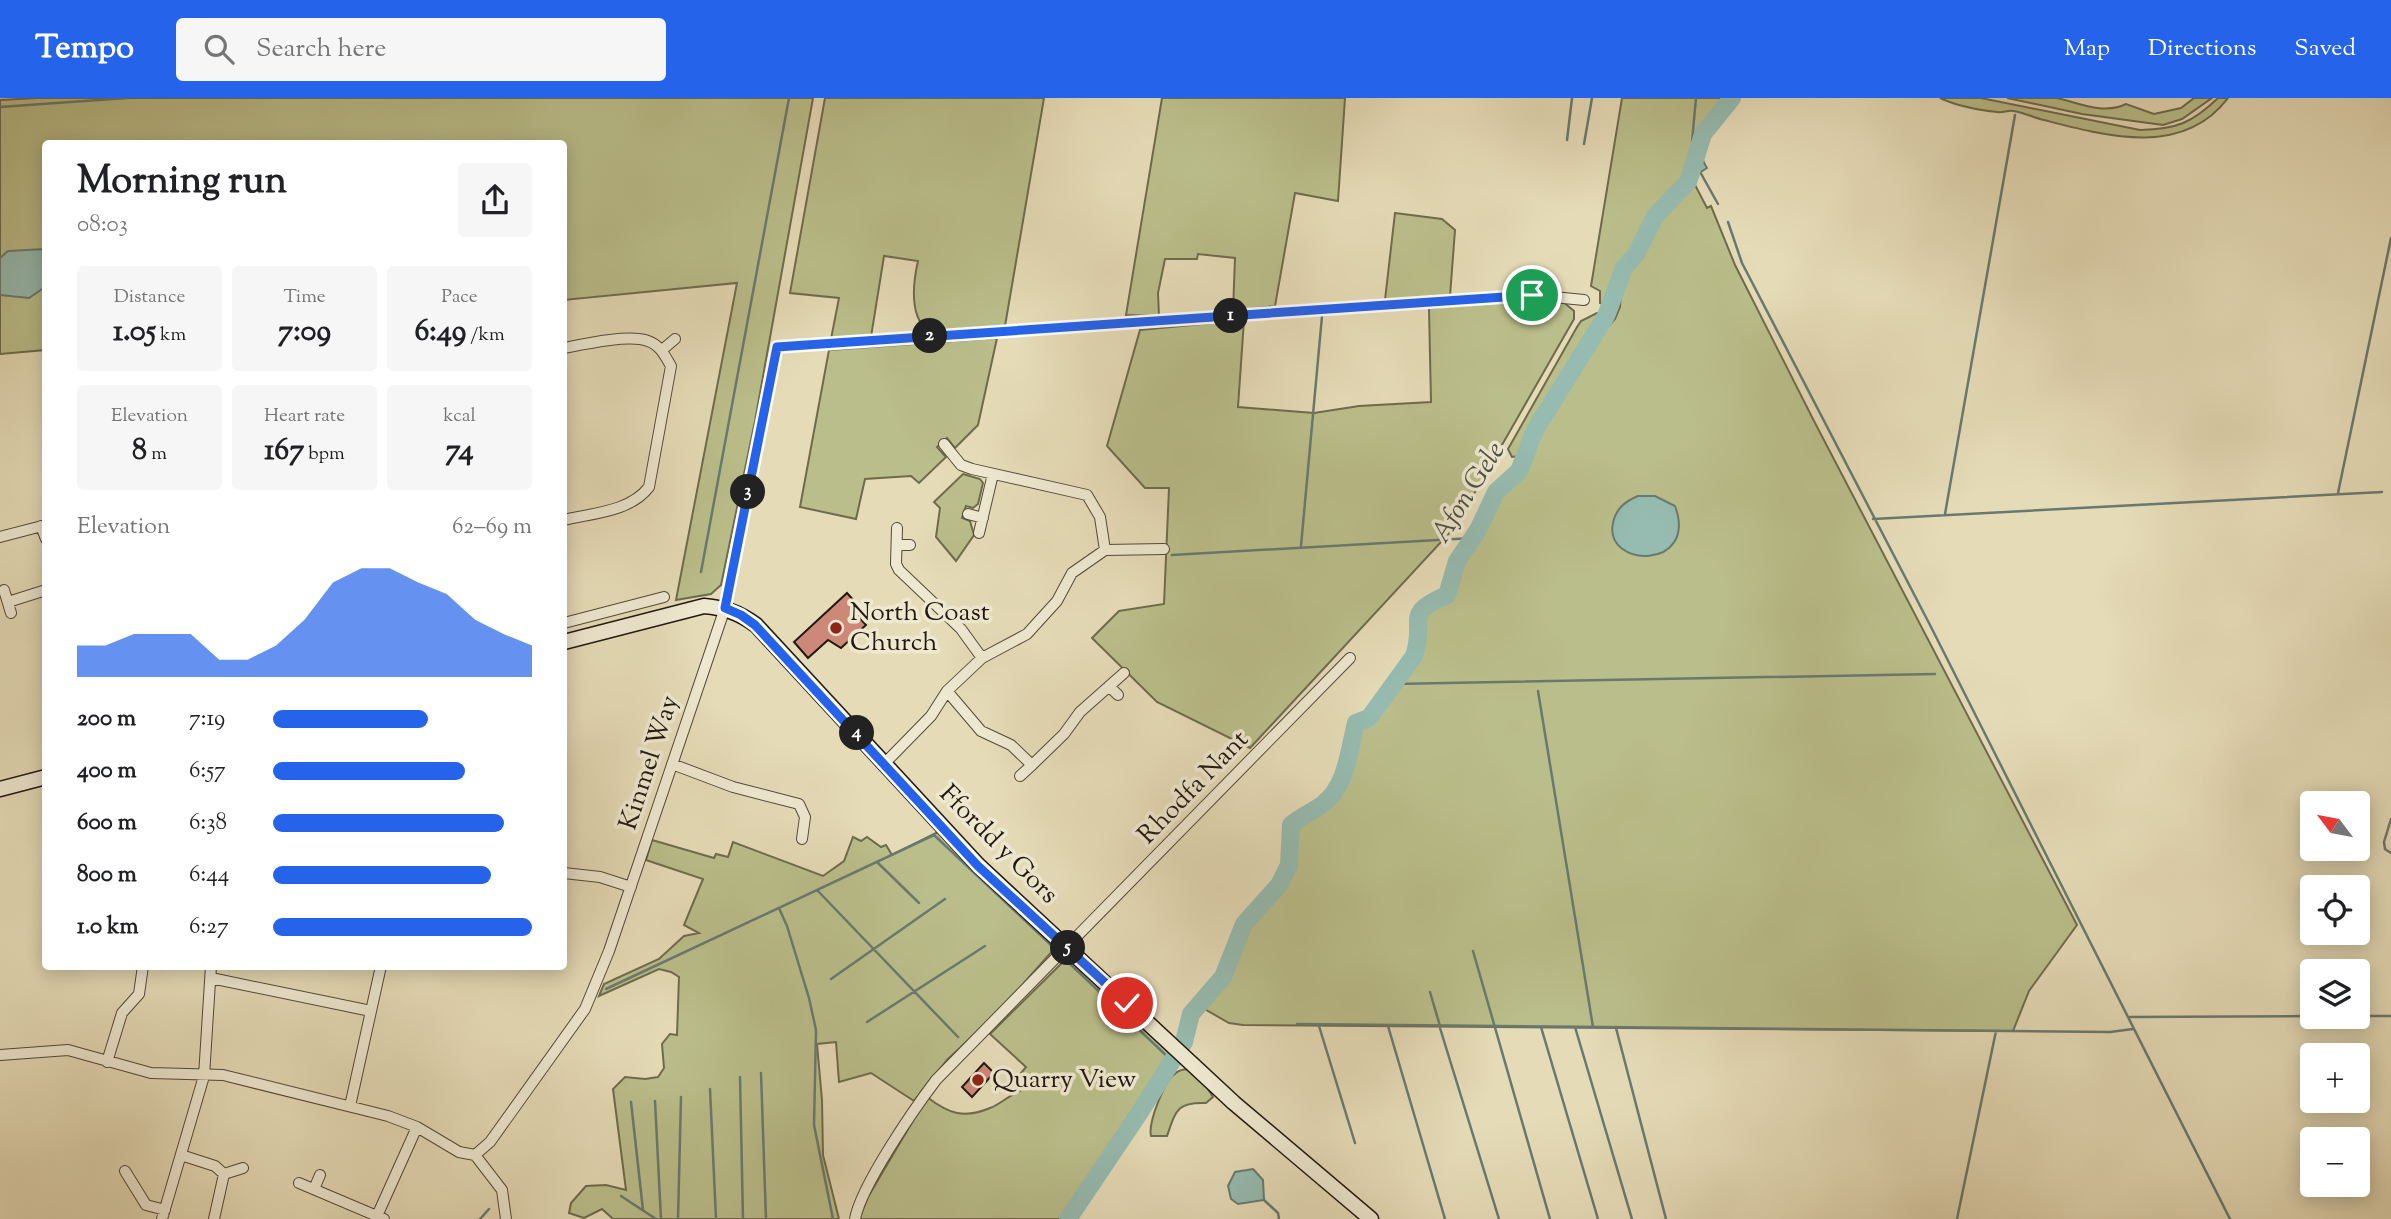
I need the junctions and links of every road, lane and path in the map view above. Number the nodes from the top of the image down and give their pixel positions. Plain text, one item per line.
1 (1584, 300) dead end
2 (675, 339) dead end
3 (567, 348) edge
4 (662, 351) junction
5 (944, 444) dead end
6 (993, 474) junction
7 (968, 514) dead end
8 (983, 517) junction
9 (567, 519) edge
10 (42, 525) edge
11 (897, 528) dead end
12 (979, 533) dead end
13 (0, 537) edge
14 (897, 545) junction
15 (910, 545) dead end
16 (1164, 549) dead end
17 (1105, 550) junction
18 (4, 590) dead end
19 (42, 591) edge
20 (664, 597) dead end
21 (8, 602) junction
22 (725, 608) junction
23 (11, 614) dead end
24 (567, 622) edge
25 (567, 641) edge
26 (1350, 657) dead end
27 (982, 658) junction
28 (1124, 673) dead end
29 (1109, 686) junction
30 (947, 691) junction
31 (1118, 695) dead end
32 (885, 763) junction
33 (672, 764) junction
34 (1032, 765) junction
35 (1020, 776) dead end
36 (42, 778) edge
37 (0, 789) edge
38 (802, 839) dead end
39 (567, 873) edge
40 (631, 887) junction
41 (1067, 947) junction
42 (142, 970) edge
43 (211, 970) edge
44 (380, 970) edge
45 (211, 978) junction
46 (372, 1011) junction
47 (0, 1055) edge
48 (107, 1062) junction
49 (204, 1076) junction
50 (350, 1106) junction
51 (417, 1127) junction
52 (181, 1155) junction
53 (475, 1155) junction
54 (243, 1168) dead end
55 (125, 1171) dead end
56 (224, 1174) junction
57 (320, 1175) dead end
58 (299, 1183) dead end
59 (314, 1189) junction
60 (163, 1214) edge
61 (381, 1218) edge
62 (215, 1219) edge
63 (506, 1219) edge
64 (855, 1219) edge
65 (1371, 1219) edge

1 - 22 street, Kinmel Way
2 - 4 street
3 - 4 street
4 - 9 street
5 - 6 street
6 - 8 street
6 - 17 street
7 - 8 street
8 - 12 street
10 - 13 street
11 - 14 street
14 - 15 street
14 - 27 street
16 - 17 street
17 - 27 street
18 - 21 street
19 - 21 street
20 - 24 street
21 - 23 street
22 - 25 street
22 - 32 street, Ffordd y Gors
22 - 33 street, Kinmel Way
26 - 41 street, Rhodfa Nant
27 - 30 street
28 - 29 street
29 - 31 street
29 - 34 street
30 - 32 street
30 - 34 street
32 - 41 street, Ffordd y Gors
33 - 38 street
33 - 40 street, Kinmel Way
34 - 35 street
36 - 37 street
39 - 40 street
40 - 53 street, Kinmel Way
41 - 64 street, Rhodfa Nant
41 - 65 street, Ffordd y Gors
42 - 48 street
43 - 45 street
44 - 46 street
45 - 46 street
45 - 49 street
46 - 50 street
47 - 48 street
48 - 49 street
49 - 50 street
49 - 52 street
50 - 51 street
51 - 53 street
51 - 61 street
52 - 56 street
52 - 60 street
53 - 63 street
54 - 56 street
55 - 60 street
56 - 62 street
57 - 59 street
58 - 59 street
59 - 61 street

